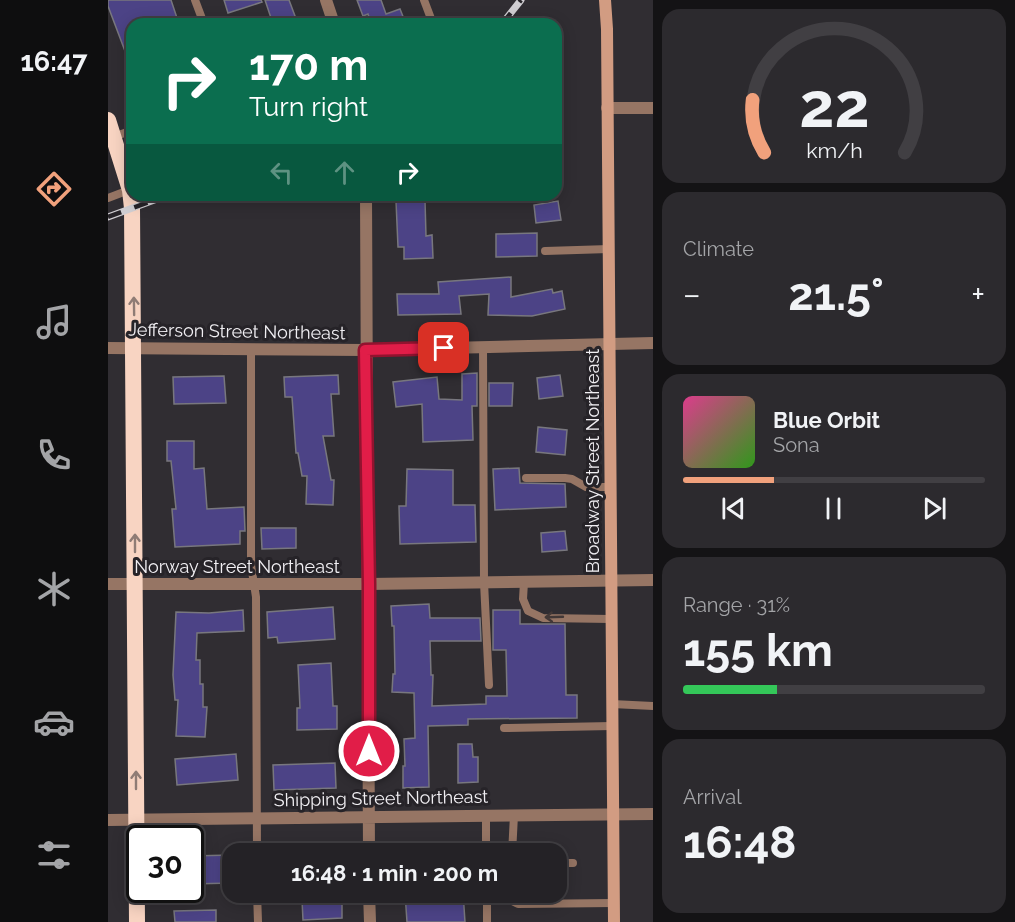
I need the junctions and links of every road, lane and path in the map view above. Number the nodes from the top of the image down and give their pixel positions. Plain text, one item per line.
1 (195, 0) edge
2 (326, 0) edge
3 (424, 0) edge
4 (605, 0) edge
5 (202, 18) edge
6 (332, 18) edge
7 (431, 18) edge
8 (607, 108) junction
9 (653, 108) edge
10 (108, 120) edge
11 (126, 132) edge
12 (114, 137) junction
13 (126, 174) edge
14 (126, 191) edge
15 (108, 198) edge
16 (132, 201) edge
17 (366, 201) edge
18 (609, 249) junction
19 (545, 251) dead end
20 (653, 343) edge
21 (610, 344) junction
22 (134, 347) junction
23 (483, 347) junction
24 (108, 348) edge
25 (251, 349) junction
26 (365, 350) junction
27 (525, 478) dead end
28 (611, 487) junction
29 (611, 580) junction
30 (653, 580) edge
31 (484, 582) junction
32 (524, 582) junction
33 (108, 584) edge
34 (136, 584) junction
35 (254, 584) junction
36 (369, 584) junction
37 (611, 619) junction
38 (489, 685) dead end
39 (612, 704) junction
40 (653, 706) edge
41 (612, 726) junction
42 (504, 728) dead end
43 (612, 814) junction
44 (653, 814) edge
45 (486, 815) junction
46 (514, 815) junction
47 (369, 816) junction
48 (256, 818) junction
49 (108, 820) edge
50 (136, 820) junction
51 (257, 843) edge
52 (369, 843) edge
53 (486, 843) edge
54 (513, 843) edge
55 (567, 863) edge
56 (573, 863) dead end
57 (257, 903) edge
58 (369, 903) edge
59 (487, 903) edge
60 (516, 903) edge
61 (614, 903) junction
62 (136, 922) edge
63 (258, 922) edge
64 (370, 922) edge
65 (487, 922) edge
66 (614, 922) edge

1 - 5 lane
2 - 6 street
3 - 7 lane
4 - 8 main road, Broadway Street Northeast
8 - 9 street
8 - 18 main road, Broadway Street Northeast
10 - 12 highway
11 - 12 lane
12 - 13 highway
14 - 15 lane
22 -> 16 highway
17 - 26 street
18 - 19 lane
18 - 21 main road, Broadway Street Northeast
20 - 21 street, Jefferson Street Northeast
21 - 23 street, Jefferson Street Northeast
21 - 28 main road, Broadway Street Northeast
22 - 24 street, Jefferson Street Northeast
22 - 25 street, Jefferson Street Northeast
34 -> 22 highway
23 - 26 street, Jefferson Street Northeast
23 - 31 lane
25 - 26 street, Jefferson Street Northeast
25 - 35 lane
26 - 36 street
27 - 28 lane
28 - 29 main road, Broadway Street Northeast
29 - 30 street, Norway Street Northeast
29 - 32 street, Norway Street Northeast
29 - 37 main road, Broadway Street Northeast
31 - 32 street, Norway Street Northeast
31 - 36 street, Norway Street Northeast
31 - 38 lane
37 -> 32 lane
33 - 34 street, Norway Street Northeast
34 - 35 street, Norway Street Northeast
50 -> 34 highway
35 - 36 street, Norway Street Northeast
35 - 48 lane
36 - 47 street
37 - 39 main road, Broadway Street Northeast
39 - 40 lane
39 - 41 main road, Broadway Street Northeast
41 - 42 lane
41 - 43 main road, Broadway Street Northeast
43 - 44 street, Shipping Street Northeast
43 - 46 street, Shipping Street Northeast
43 - 61 main road, Broadway Street Northeast
45 - 46 street, Shipping Street Northeast
45 - 47 street, Shipping Street Northeast
45 - 53 lane
46 - 54 lane
47 - 48 street, Shipping Street Northeast
47 - 52 street
48 - 50 street, Shipping Street Northeast
48 - 51 lane
49 - 50 street, Shipping Street Northeast
50 - 62 highway
55 - 56 lane
57 - 63 lane
58 - 64 street
59 - 65 lane
60 - 61 lane
61 - 66 main road, Broadway Street Northeast

